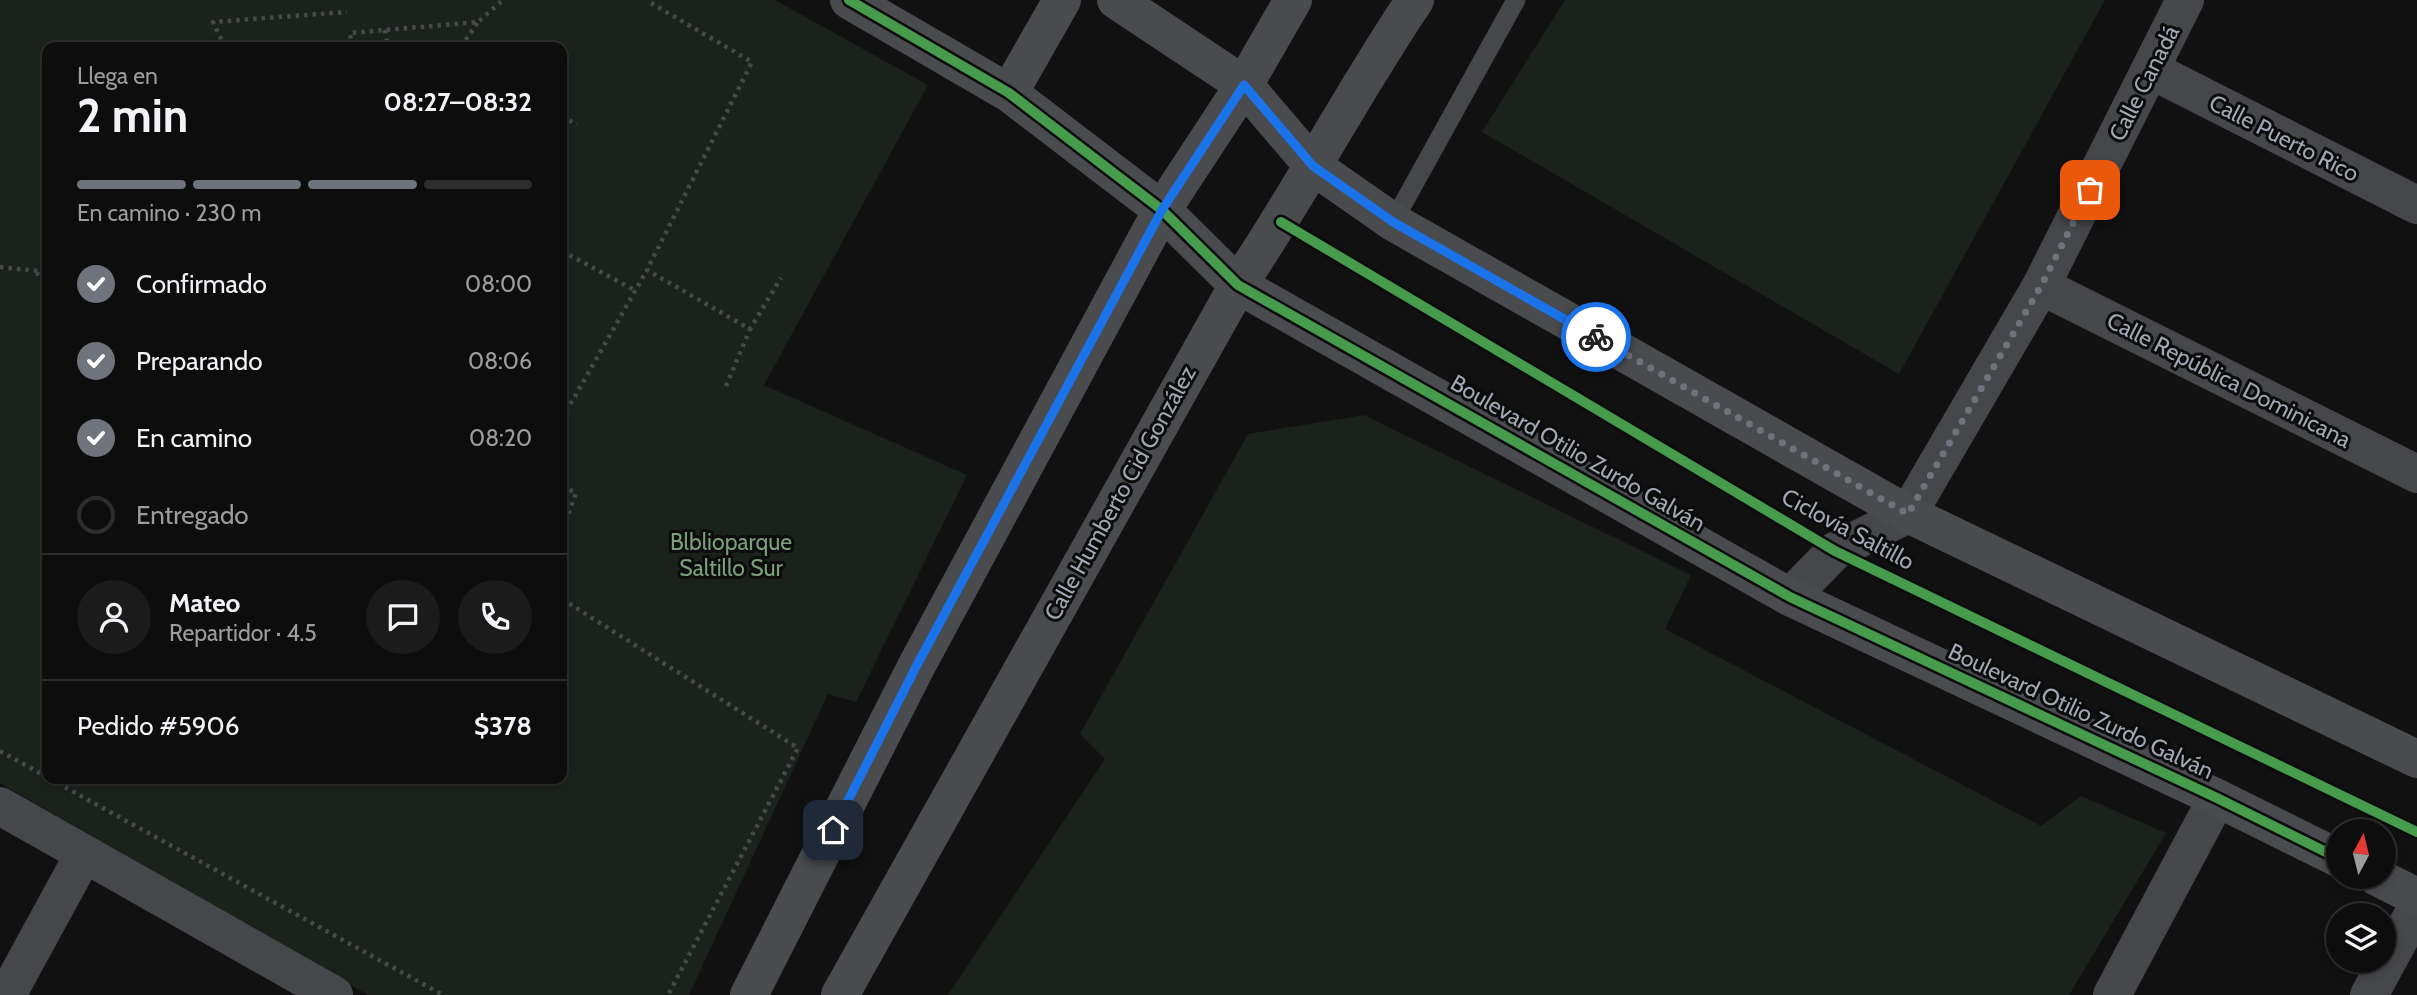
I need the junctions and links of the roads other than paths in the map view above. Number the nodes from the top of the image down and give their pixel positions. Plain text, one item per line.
1 (849, 0) edge
2 (1062, 0) edge
3 (1116, 0) edge
4 (1293, 0) edge
5 (1415, 0) edge
6 (1517, 0) edge
7 (2185, 0) edge
8 (2151, 70) junction
9 (1244, 85) junction
10 (1009, 93) junction
11 (1313, 166) junction
12 (2417, 205) edge
13 (1162, 210) junction
14 (1393, 222) junction
15 (1238, 285) junction
16 (2041, 286) junction
17 (2417, 474) edge
18 (1908, 514) junction
19 (1790, 597) junction
20 (2417, 759) edge
21 (2217, 798) junction
22 (0, 806) edge
23 (2326, 852) edge
24 (84, 854) junction
25 (2396, 886) edge
26 (2417, 897) edge
27 (2417, 907) edge
28 (8, 995) edge
29 (334, 995) edge
30 (749, 995) edge
31 (840, 995) edge
32 (2112, 995) edge
33 (2369, 995) edge

1 - 10 street, Boulevard Otilio Zurdo Galván
2 - 10 street
3 - 9 street
4 - 9 street
5 - 11 street, Calle Humberto Cid González
6 - 14 lane
7 - 8 street, Calle Canadá
8 - 12 street, Calle Puerto Rico
8 - 16 street, Calle Canadá
9 - 11 street
9 - 13 street
10 - 13 street, Boulevard Otilio Zurdo Galván
11 - 14 street
11 - 15 street, Calle Humberto Cid González
13 - 15 street, Boulevard Otilio Zurdo Galván
13 - 30 street
14 - 18 street
15 - 19 street, Boulevard Otilio Zurdo Galván
15 - 31 street, Calle Humberto Cid González
16 - 17 street, Calle República Dominicana
16 - 18 street, Calle Canadá
18 - 19 street
18 - 20 street
19 - 21 street, Boulevard Otilio Zurdo Galván
21 - 23 street, Boulevard Otilio Zurdo Galván
21 - 32 street
22 - 24 street
24 - 28 street
24 - 29 street
25 - 26 street
27 - 33 street

